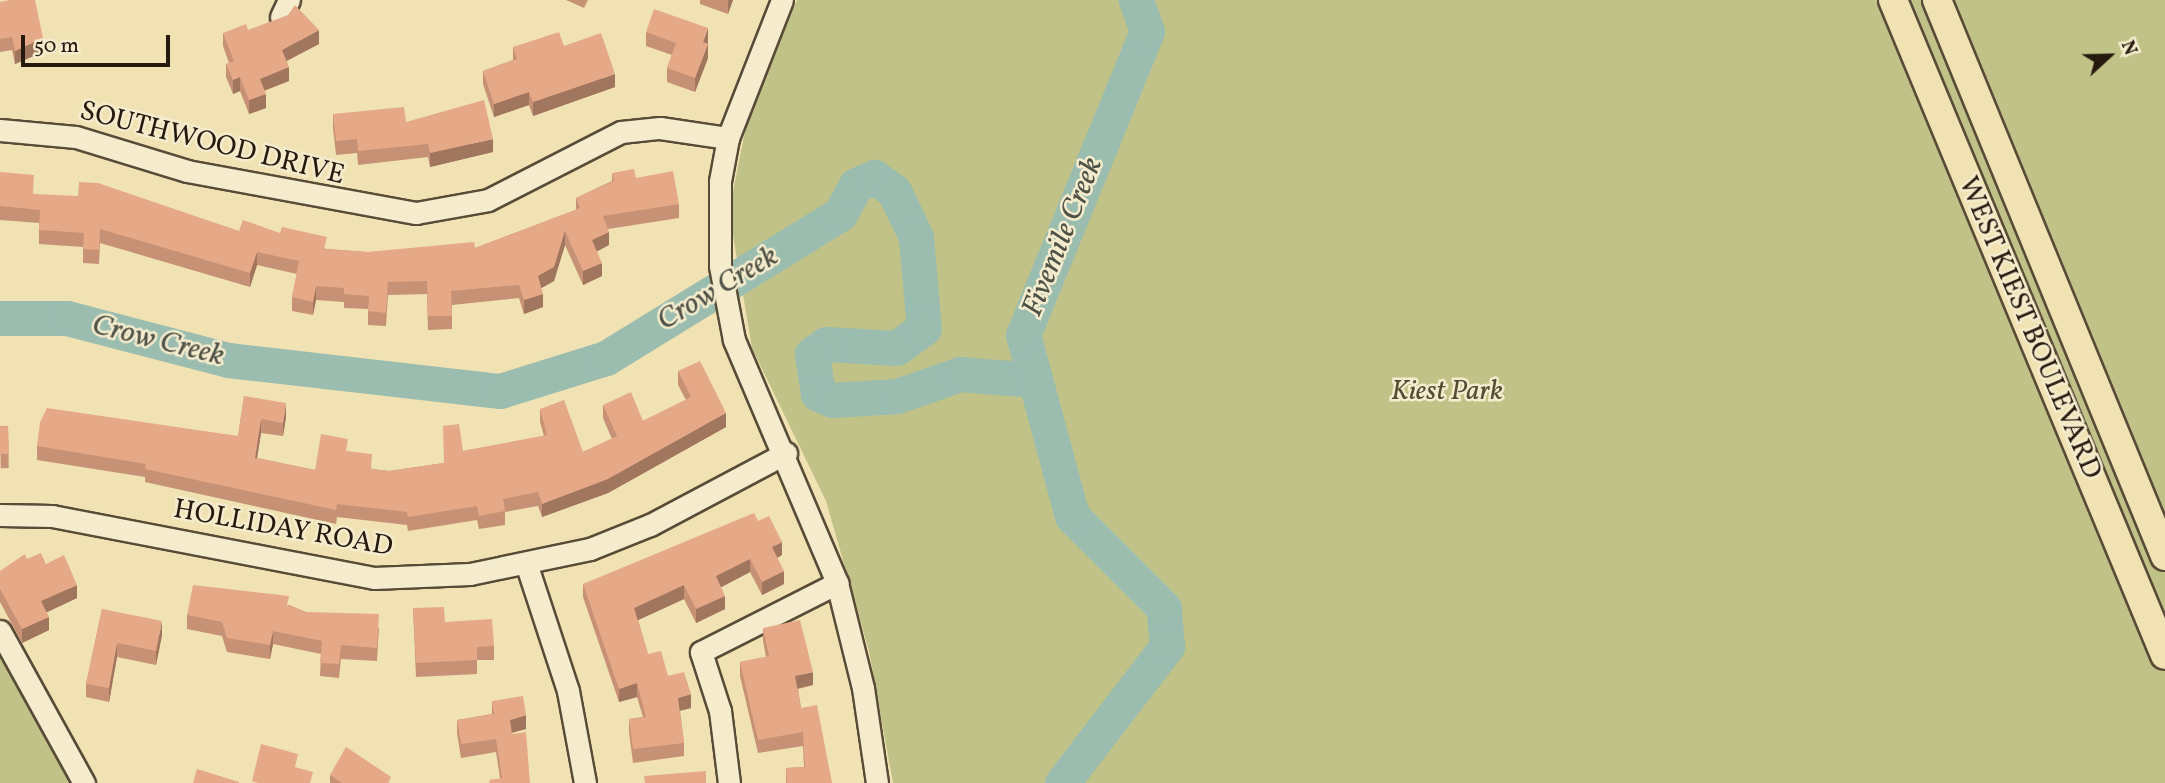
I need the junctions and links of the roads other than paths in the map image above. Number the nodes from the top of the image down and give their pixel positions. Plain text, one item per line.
1 (782, 0) edge
2 (1894, 0) edge
3 (1937, 0) edge
4 (0, 130) edge
5 (728, 138) junction
6 (786, 453) junction
7 (0, 515) edge
8 (2165, 556) edge
9 (526, 563) junction
10 (837, 583) junction
11 (0, 631) edge
12 (2165, 655) edge
13 (84, 783) edge
14 (585, 783) edge
15 (729, 783) edge
16 (877, 783) edge

1 - 5 street
2 - 12 main road, WEST KIEST BOULEVARD
3 - 8 main road, WEST KIEST BOULEVARD
4 - 5 street, SOUTHWOOD DRIVE
5 - 6 street
6 - 9 street, HOLLIDAY ROAD
6 - 10 street
7 - 9 street, HOLLIDAY ROAD
9 - 14 street
10 - 15 street
10 - 16 street
11 - 13 street

